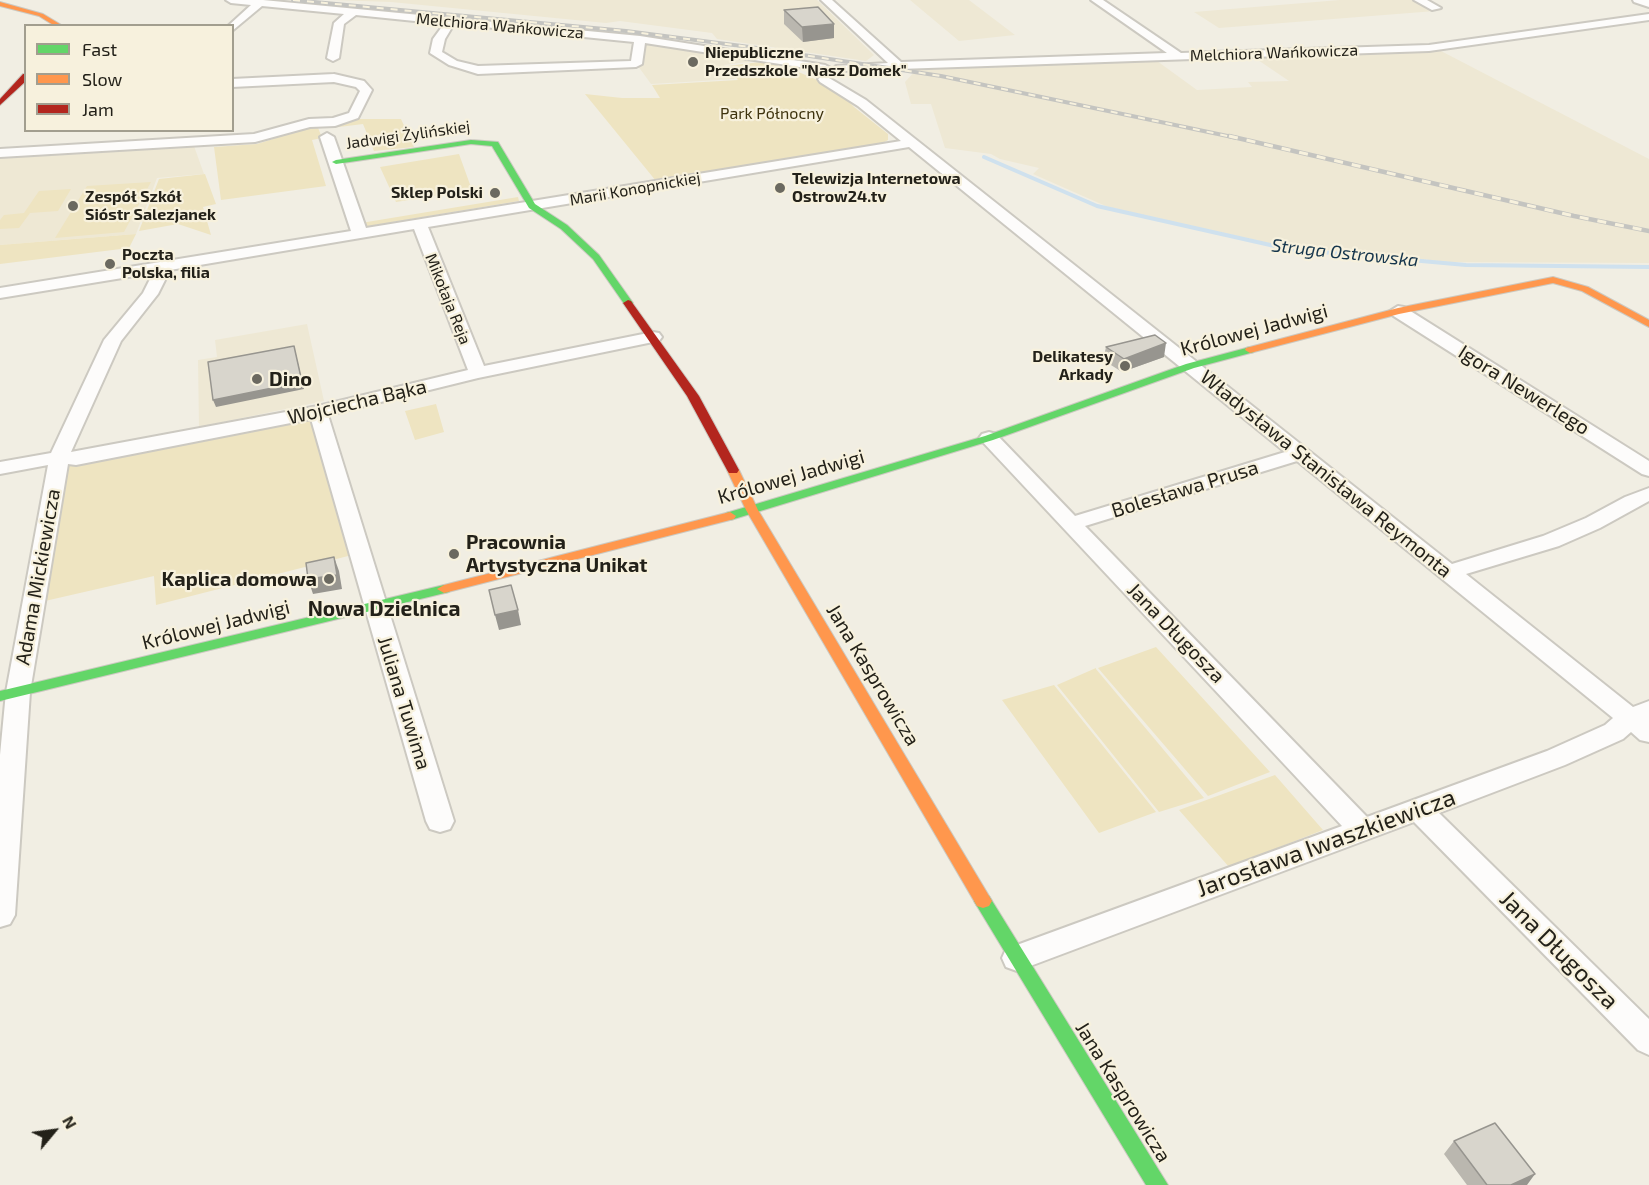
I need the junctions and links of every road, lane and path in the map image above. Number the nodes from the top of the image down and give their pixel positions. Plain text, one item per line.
1 (231, 0) edge
2 (826, 0) edge
3 (1096, 0) edge
4 (1419, 0) edge
5 (1638, 0) edge
6 (259, 3) junction
7 (0, 4) edge
8 (1649, 4) edge
9 (1436, 8) dead end
10 (353, 12) junction
11 (0, 14) edge
12 (1649, 17) edge
13 (450, 21) junction
14 (57, 24) edge
15 (19, 25) dead end
16 (234, 26) edge
17 (640, 39) junction
18 (1178, 56) junction
19 (333, 58) dead end
20 (898, 66) junction
21 (821, 73) junction
22 (844, 73) junction
23 (24, 79) edge
24 (234, 83) edge
25 (862, 103) junction
26 (3, 111) edge
27 (154, 132) edge
28 (327, 136) dead end
29 (911, 142) junction
30 (144, 145) junction
31 (0, 153) edge
32 (336, 162) junction
33 (529, 200) junction
34 (419, 224) junction
35 (358, 228) junction
36 (164, 266) junction
37 (0, 293) edge
38 (1398, 311) junction
39 (1649, 324) edge
40 (653, 337) junction
41 (1190, 366) junction
42 (478, 373) junction
43 (318, 412) junction
44 (989, 438) junction
45 (1300, 454) junction
46 (59, 457) junction
47 (0, 468) edge
48 (1649, 470) edge
49 (1649, 494) edge
50 (752, 510) junction
51 (1070, 524) junction
52 (1449, 572) junction
53 (376, 606) junction
54 (9, 694) edge
55 (1643, 720) edge
56 (1418, 809) junction
57 (440, 821) dead end
58 (1362, 829) junction
59 (0, 915) edge
60 (1017, 958) junction
61 (1649, 1040) edge
62 (1158, 1185) edge

1 - 6 street, Melchiora Wańkowicza
2 - 20 street
3 - 18 street
4 - 9 street
5 - 8 street
6 - 10 street, Melchiora Wańkowicza
6 - 16 street
7 - 14 street
10 - 13 street, Melchiora Wańkowicza
10 - 19 street
11 - 15 street
12 - 18 street, Melchiora Wańkowicza
13 - 17 street, Melchiora Wańkowicza
13 - 17 street
17 - 21 street, Melchiora Wańkowicza
18 - 20 street, Melchiora Wańkowicza
20 - 22 street, Melchiora Wańkowicza
21 - 22 street, Melchiora Wańkowicza
21 - 25 street, Władysława Stanisława Reymonta
22 - 25 street, Władysława Stanisława Reymonta
23 - 26 street
24 - 30 street
25 - 29 street, Władysława Stanisława Reymonta
27 - 30 street
28 - 32 street
29 - 33 street, Marii Konopnickiej
29 - 41 street, Władysława Stanisława Reymonta
30 - 31 street
32 - 33 street, Jadwigi Żylińskiej
32 - 35 street
33 - 34 street, Marii Konopnickiej
33 - 35 street, Marii Konopnickiej
33 - 40 street, Jana Kasprowicza
34 - 35 street, Marii Konopnickiej
34 - 42 street, Mikołaja Reja
35 - 36 street, Marii Konopnickiej
36 - 37 street, Marii Konopnickiej
36 - 46 street, Adama Mickiewicza
38 - 39 street, Królowej Jadwigi
38 - 41 street, Królowej Jadwigi
38 - 48 street, Igora Newerlego
40 - 42 street, Wojciecha Bąka
40 - 50 street, Jana Kasprowicza
41 - 44 street, Królowej Jadwigi
41 - 45 street, Władysława Stanisława Reymonta
42 - 43 street, Wojciecha Bąka
43 - 46 street, Wojciecha Bąka
43 - 53 street, Juliana Tuwima
44 - 50 street, Królowej Jadwigi
44 - 51 street, Jana Długosza
45 - 51 street, Bolesława Prusa
45 - 52 street, Władysława Stanisława Reymonta
46 - 47 street, Wojciecha Bąka
46 - 54 street, Adama Mickiewicza
49 - 52 street
50 - 53 street, Królowej Jadwigi
50 - 60 street, Jana Kasprowicza
51 - 58 street, Jana Długosza
52 - 55 street, Władysława Stanisława Reymonta
53 - 54 street, Królowej Jadwigi
53 - 57 street, Juliana Tuwima
54 - 59 street, Adama Mickiewicza
55 - 56 street, Jarosława Iwaszkiewicza
56 - 58 street, Jarosława Iwaszkiewicza
56 - 61 street, Jana Długosza
58 - 60 street, Jarosława Iwaszkiewicza
60 - 62 street, Jana Kasprowicza

